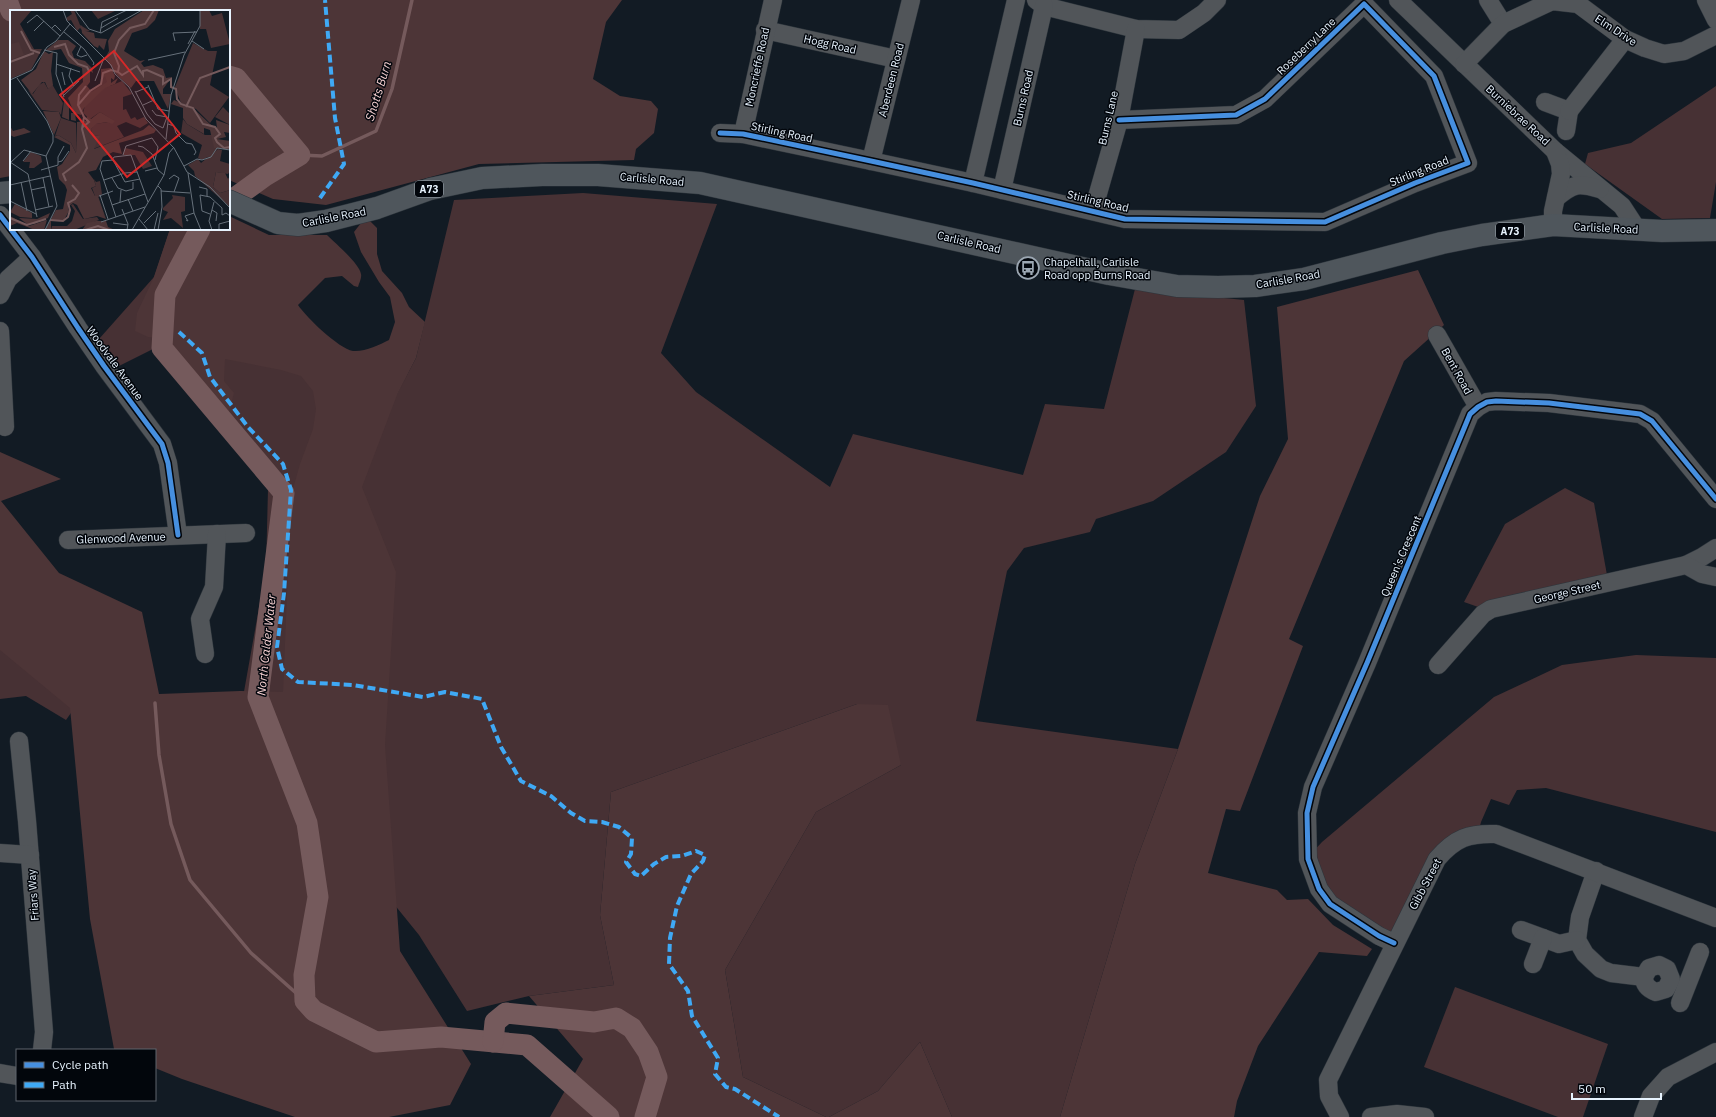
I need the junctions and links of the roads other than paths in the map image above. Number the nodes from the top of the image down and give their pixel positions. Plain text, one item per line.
1 (772, 0) edge
2 (911, 0) edge
3 (1016, 0) edge
4 (1217, 0) edge
5 (1398, 0) edge
6 (1488, 0) edge
7 (1552, 0) edge
8 (1706, 0) edge
9 (1040, 3) edge
10 (1716, 20) edge
11 (1503, 24) junction
12 (1136, 29) junction
13 (765, 30) junction
14 (1716, 35) edge
15 (1625, 39) junction
16 (896, 59) junction
17 (1464, 64) junction
18 (1545, 102) dead end
19 (1569, 111) junction
20 (1119, 120) junction
21 (1566, 131) dead end
22 (720, 133) dead end
23 (743, 134) junction
24 (1555, 150) junction
25 (872, 161) junction
26 (1468, 163) joint
27 (973, 183) junction
28 (1602, 189) junction
29 (1002, 190) junction
30 (10, 192) edge
31 (0, 193) edge
32 (1556, 198) junction
33 (230, 201) edge
34 (1093, 211) junction
35 (0, 215) edge
36 (1553, 225) junction
37 (10, 228) edge
38 (1637, 229) junction
39 (12, 230) edge
40 (1716, 230) edge
41 (32, 256) junction
42 (0, 295) edge
43 (0, 330) edge
44 (1437, 335) dead end
45 (1478, 407) junction
46 (5, 427) dead end
47 (1716, 499) edge
48 (246, 533) dead end
49 (216, 534) junction
50 (178, 536) junction
51 (68, 540) dead end
52 (1716, 548) edge
53 (1686, 565) junction
54 (1716, 577) edge
55 (206, 654) dead end
56 (1438, 665) dead end
57 (19, 741) dead end
58 (0, 853) edge
59 (30, 855) junction
60 (1596, 871) junction
61 (1716, 918) edge
62 (1521, 930) dead end
63 (1543, 938) junction
64 (1577, 940) junction
65 (1394, 943) junction
66 (1700, 952) dead end
67 (1533, 964) dead end
68 (42, 1049) edge
69 (1716, 1052) edge
70 (0, 1074) edge
71 (16, 1076) edge
72 (1340, 1117) edge
73 (1371, 1117) edge
74 (1425, 1117) edge
75 (1643, 1117) edge

1 - 13 street, Moncrieffe Road
2 - 16 street, Aberdeen Road
3 - 27 street
4 - 12 street
5 - 17 street, Burniebrae Road
6 - 11 street
7 - 11 street, Elm Drive
7 - 15 street, Elm Drive
8 - 10 street
9 - 12 street
9 - 29 street, Burns Road
11 - 17 street, Elm Drive
12 - 20 street, Burns Lane
13 - 16 street, Hogg Road
13 - 23 street, Moncrieffe Road
14 - 15 street, Elm Drive
15 - 19 street
16 - 25 street, Aberdeen Road
17 - 24 street, Burniebrae Road
18 - 19 street
19 - 21 street
20 - 26 street, Roseberry Lane
20 - 34 street, Burns Lane
22 - 23 street, Stirling Road
23 - 25 street, Stirling Road
24 - 28 street, Burniebrae Road
24 - 32 street
25 - 27 street, Stirling Road
26 - 34 street, Stirling Road
27 - 29 street, Stirling Road
28 - 32 street
28 - 38 street, Burniebrae Road
29 - 34 street, Stirling Road
30 - 31 main road
32 - 36 street
33 - 36 main road, Carlisle Road / A73
35 - 37 street, Woodvale Avenue
36 - 38 main road, Carlisle Road / A73
38 - 40 main road, Carlisle Road / A73
39 - 41 street, Woodvale Avenue
41 - 42 street
41 - 50 street, Woodvale Avenue
43 - 46 street
44 - 45 street, Bent Road
45 - 47 street
45 - 65 street, Queen's Crescent
48 - 49 street, Glenwood Avenue
49 - 50 street, Glenwood Avenue
49 - 55 street
50 - 51 street, Glenwood Avenue
52 - 53 street, George Street
53 - 54 street
53 - 56 street, George Street
57 - 59 street, Friars Way
58 - 59 street
59 - 68 street, Friars Way
60 - 61 street, Gibb Street
60 - 64 street
60 - 65 street, Gibb Street
62 - 63 street
63 - 64 street
63 - 67 street
64 - 66 street
65 - 72 street, Gibb Street
69 - 75 street
70 - 71 street
73 - 74 street

